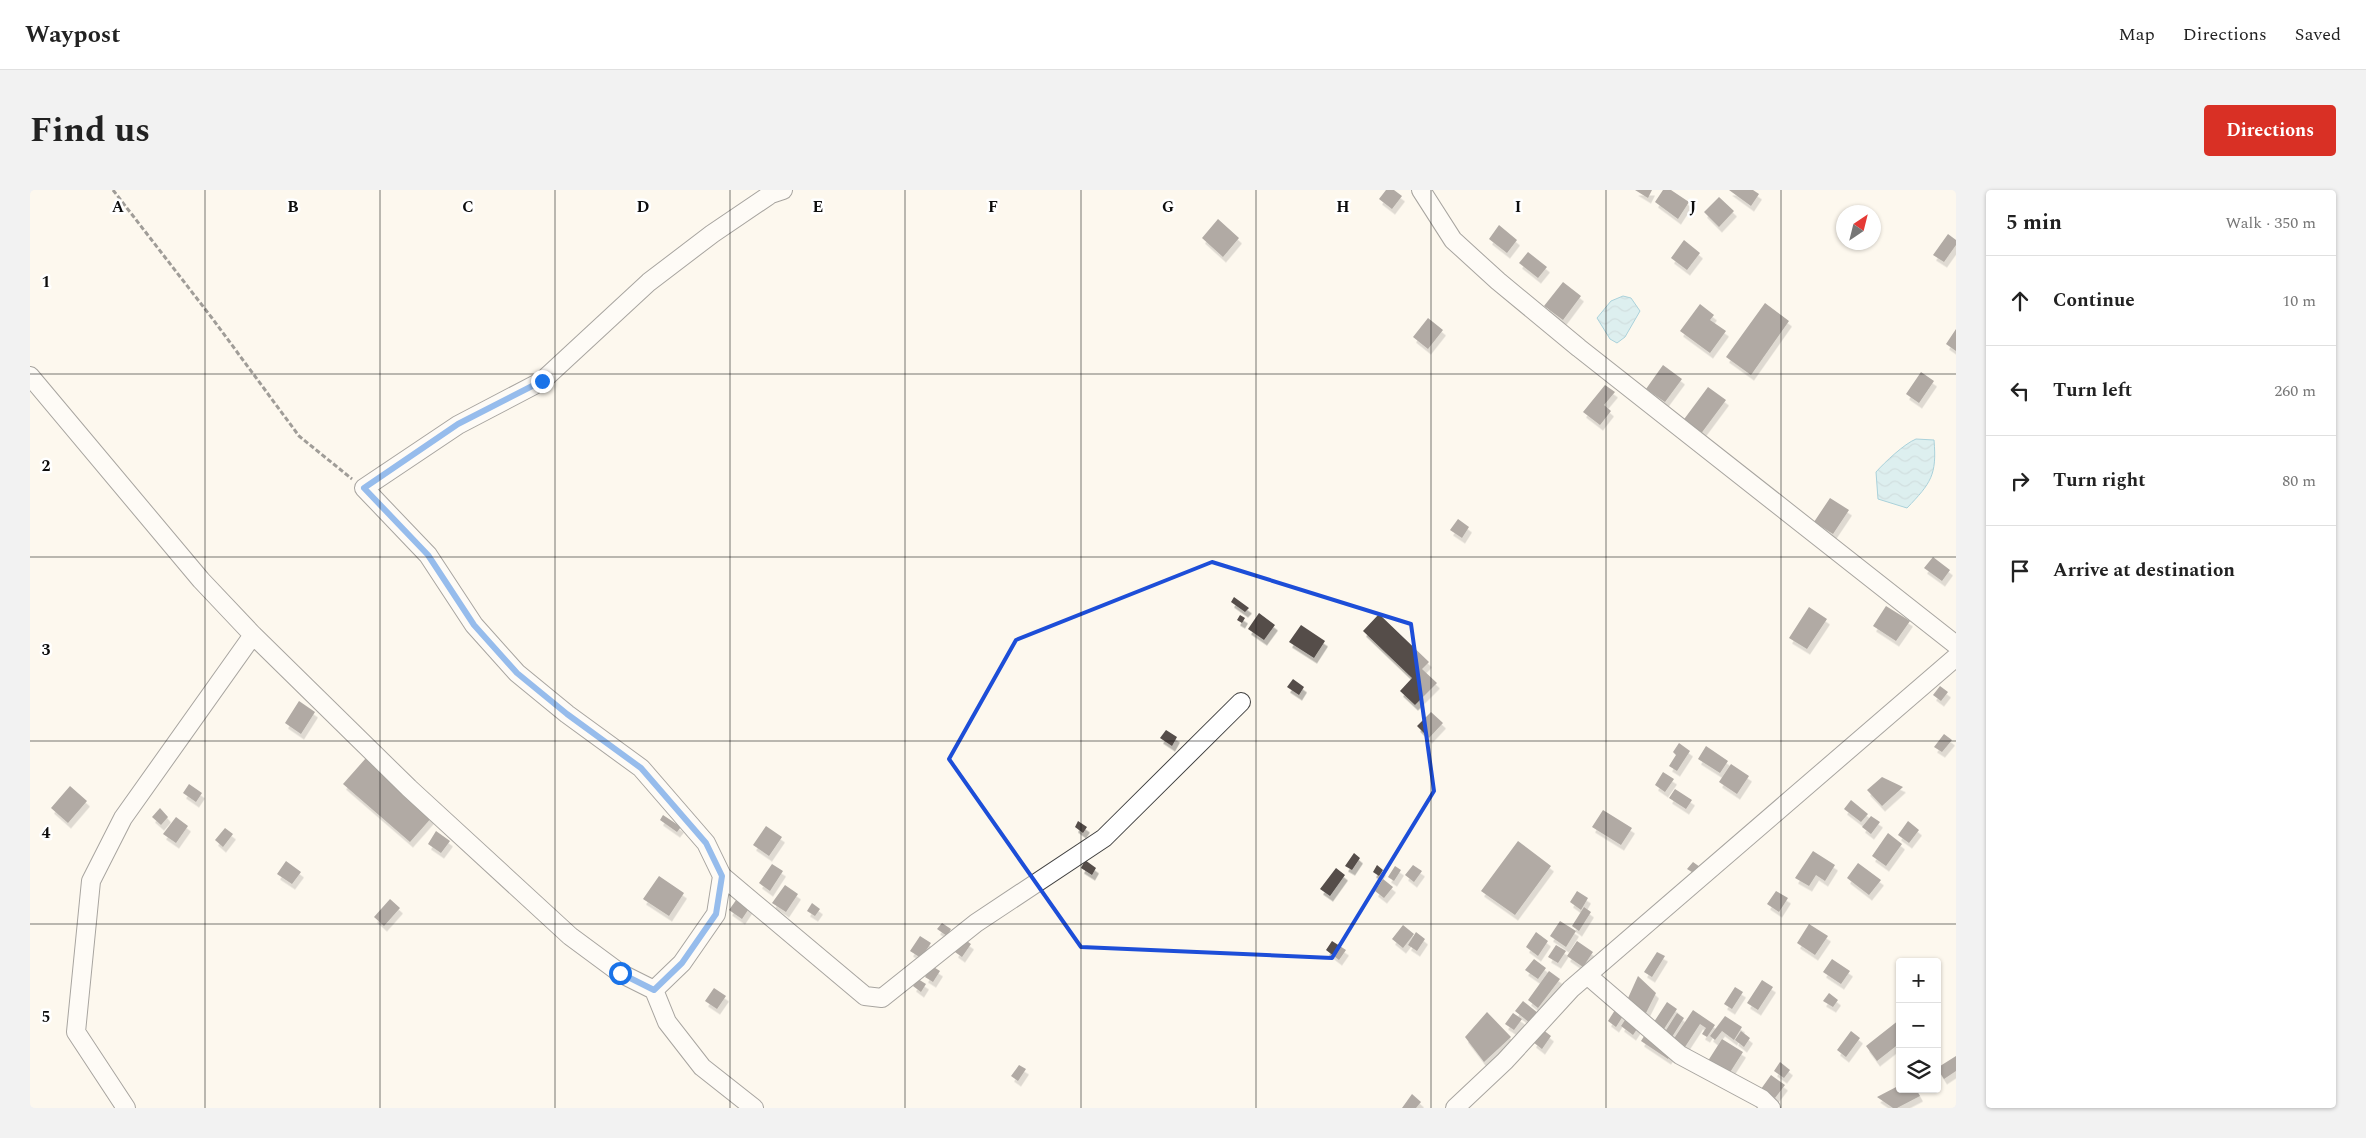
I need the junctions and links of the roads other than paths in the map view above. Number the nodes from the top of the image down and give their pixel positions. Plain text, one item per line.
1 (783, 190) edge
2 (1421, 190) edge
3 (30, 376) edge
4 (253, 636) junction
5 (1956, 645) edge
6 (1956, 657) edge
7 (1241, 702) dead end
8 (722, 876) junction
9 (1587, 975) junction
10 (654, 990) junction
11 (126, 1108) edge
12 (754, 1108) edge
13 (1456, 1108) edge
14 (1771, 1108) edge

1 - 8 street
2 - 5 street
3 - 4 street
4 - 10 street
4 - 11 street
6 - 9 street
7 - 8 street
8 - 10 street
9 - 13 street
9 - 14 street
10 - 12 street

